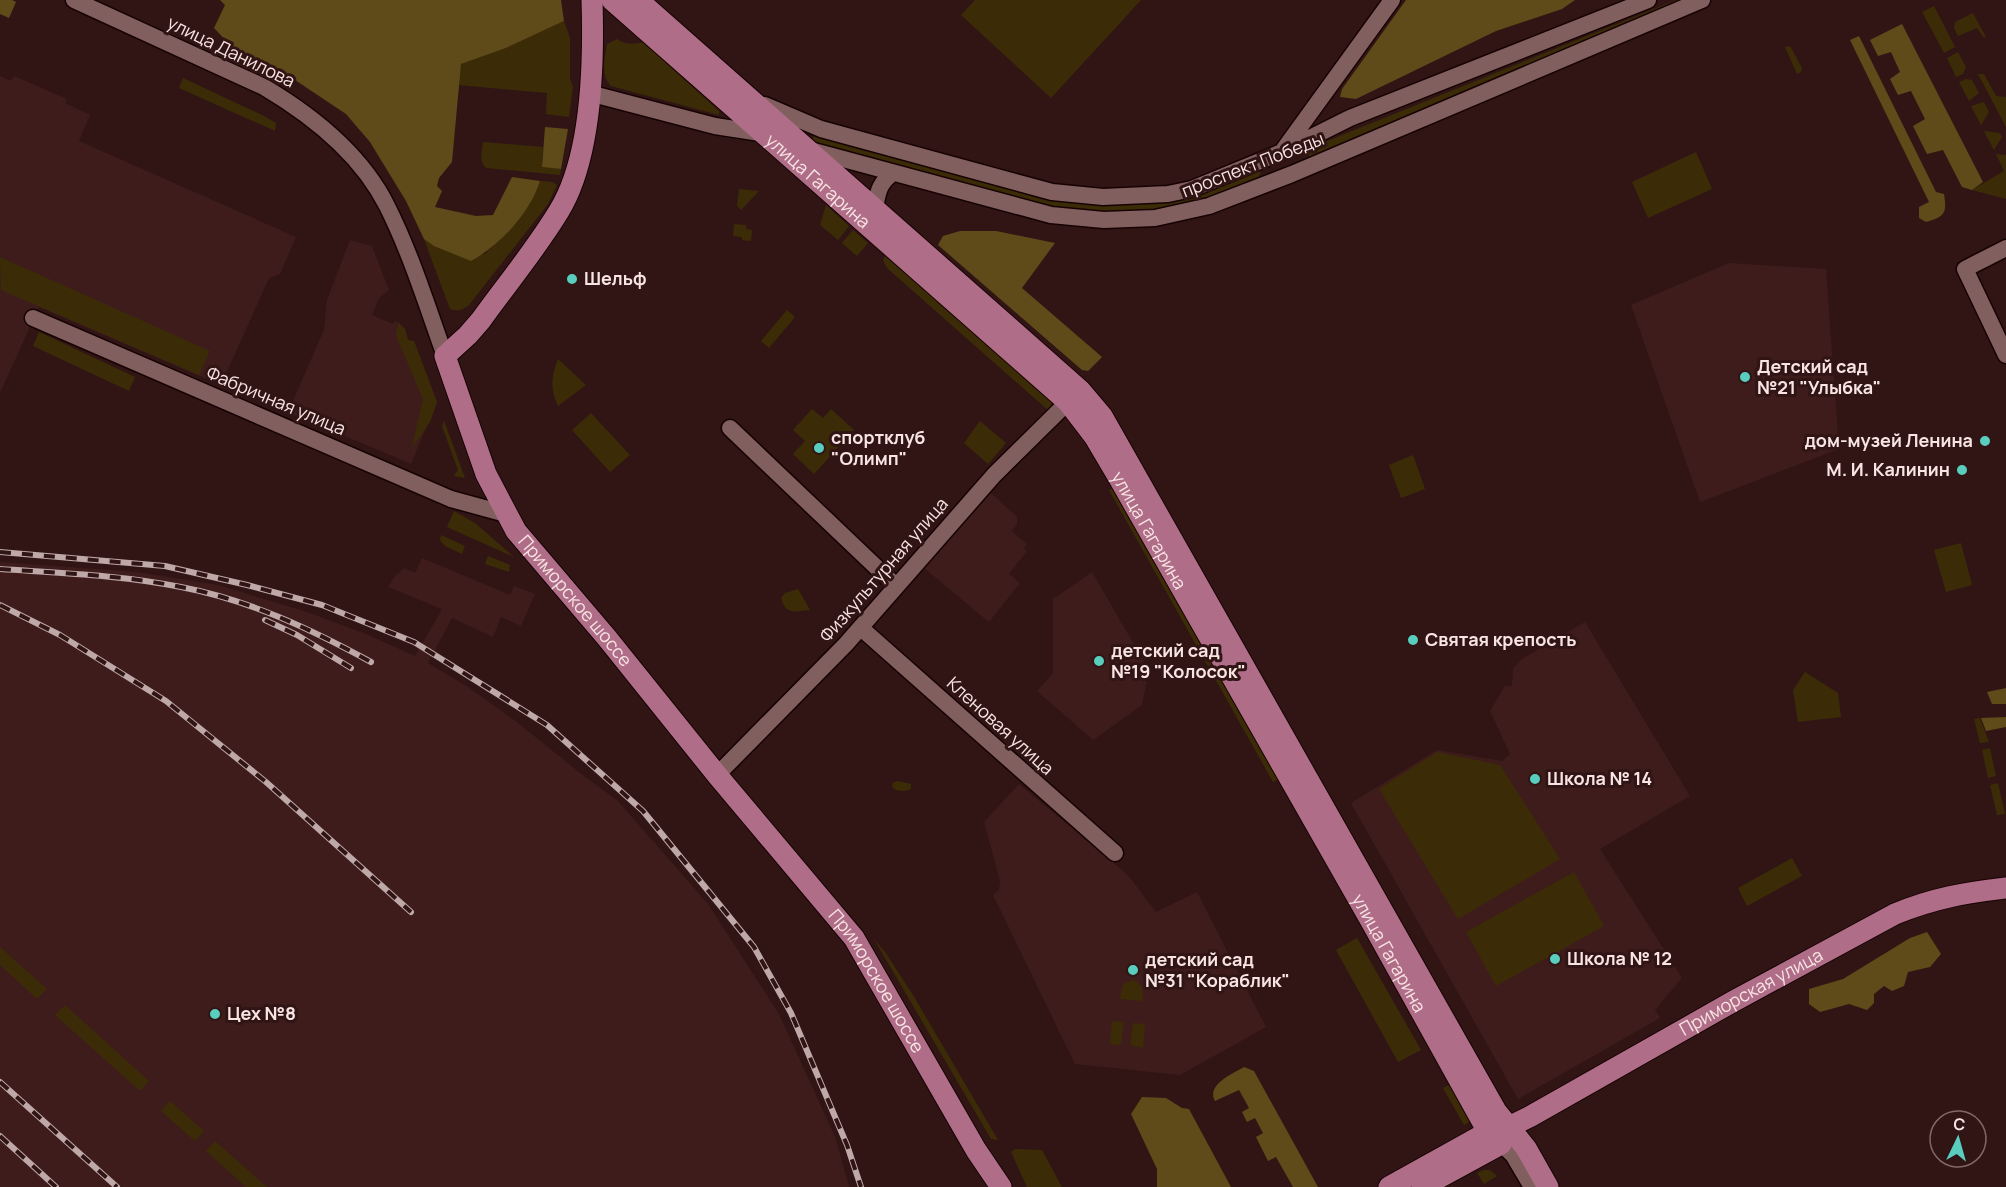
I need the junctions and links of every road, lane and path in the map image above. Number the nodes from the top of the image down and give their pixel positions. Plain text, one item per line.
1 (74, 0) edge
2 (592, 0) edge
3 (612, 0) edge
4 (638, 0) edge
5 (1392, 0) edge
6 (1648, 0) edge
7 (1702, 0) edge
8 (590, 93) junction
9 (746, 95) junction
10 (818, 128) junction
11 (763, 133) junction
12 (1282, 152) junction
13 (806, 159) junction
14 (893, 173) junction
15 (1292, 174) junction
16 (875, 208) junction
17 (2006, 248) edge
18 (33, 318) dead end
19 (2006, 355) edge
20 (445, 356) junction
21 (1074, 396) junction
22 (730, 428) dead end
23 (506, 514) junction
24 (896, 586) junction
25 (861, 628) junction
26 (717, 775) junction
27 (1114, 853) dead end
28 (2006, 888) edge
29 (1500, 1134) junction
30 (976, 1150) junction
31 (990, 1187) edge
32 (1001, 1187) edge
33 (1389, 1187) edge
34 (1422, 1187) edge
35 (1532, 1187) edge
36 (1548, 1187) edge

1 - 20 street, улица Данилова
2 - 8 main road
3 - 11 main road, улица Гагарина
4 - 9 main road, улица Гагарина
5 - 12 street
6 - 12 street, проспект Победы
7 - 15 street, проспект Победы
8 - 11 street
8 - 20 main road
9 - 10 street, проспект Победы
9 - 13 main road, улица Гагарина
10 - 12 street, проспект Победы
10 - 13 street
11 - 13 main road, улица Гагарина
12 - 15 street
13 - 14 street, проспект Победы
13 - 16 main road, улица Гагарина
13 - 21 main road, улица Гагарина
14 - 15 street, проспект Победы
14 - 16 street
16 - 21 main road, улица Гагарина
17 - 19 street
18 - 23 street, Фабричная улица
20 - 23 main road, Приморское шоссе
21 - 24 street, Физкультурная улица
21 - 29 main road, улица Гагарина
22 - 24 street
23 - 26 main road, Приморское шоссе
24 - 25 street, Физкультурная улица
25 - 26 street, Физкультурная улица
25 - 27 street, Кленовая улица
26 - 30 main road, Приморское шоссе
28 - 29 main road, Приморская улица
29 - 33 main road, Приморская улица
29 - 34 main road, Приморская улица
29 - 35 street, улица Гагарина
29 - 36 main road, улица Гагарина
30 - 31 main road, Приморское шоссе
30 - 32 main road, Приморское шоссе

